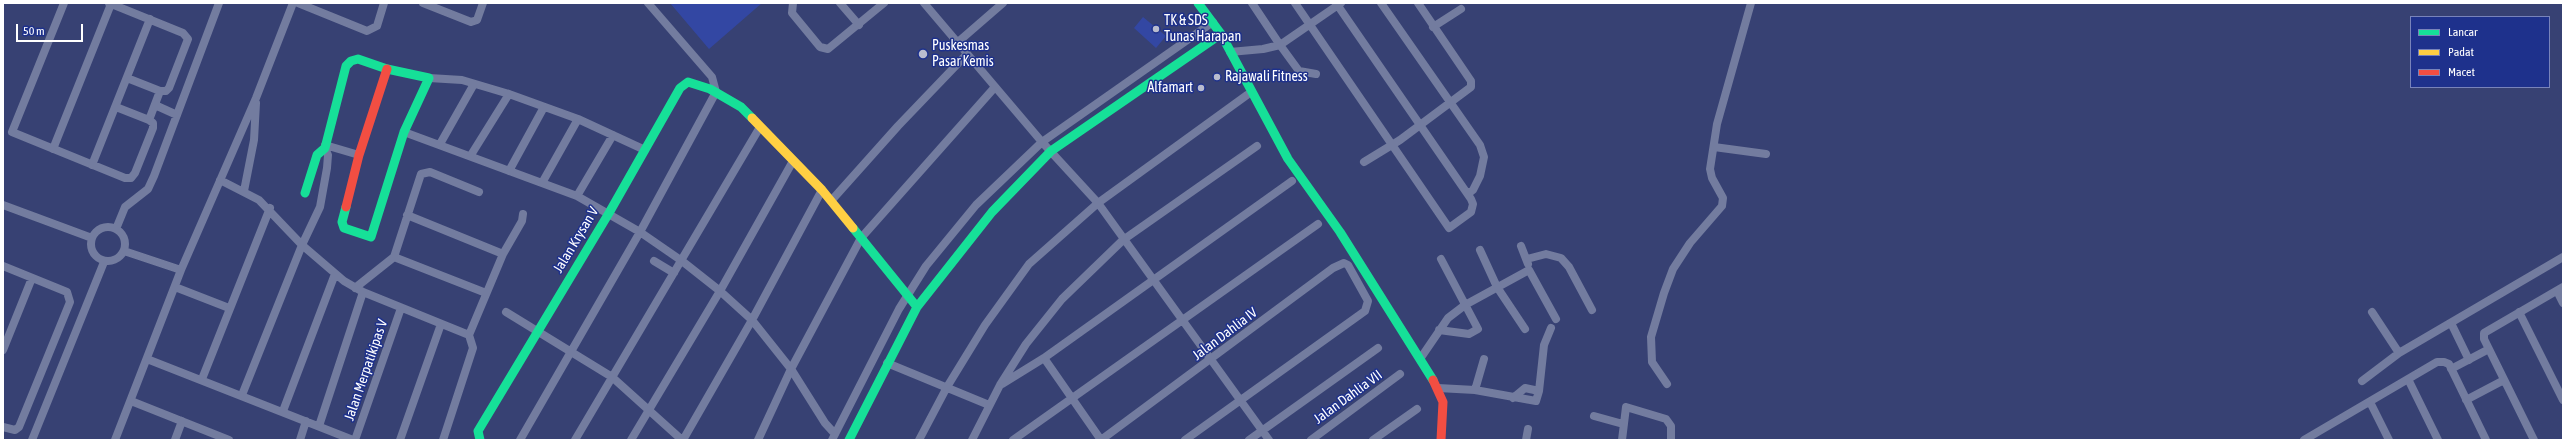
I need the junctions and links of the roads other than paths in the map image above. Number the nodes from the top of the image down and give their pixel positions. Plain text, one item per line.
1 (64, 3) edge
2 (110, 3) edge
3 (219, 3) edge
4 (292, 3) edge
5 (298, 3) edge
6 (384, 3) edge
7 (423, 3) edge
8 (483, 3) edge
9 (648, 3) edge
10 (793, 3) edge
11 (840, 3) edge
12 (884, 3) edge
13 (1003, 3) edge
14 (1198, 3) edge
15 (1252, 3) edge
16 (1295, 3) edge
17 (1381, 3) edge
18 (1418, 3) edge
19 (1751, 3) edge
20 (1339, 4) edge
21 (929, 5) edge
22 (1461, 9) dead end
23 (150, 20) junction
24 (1213, 22) junction
25 (858, 25) junction
26 (1310, 26) junction
27 (1433, 28) junction
28 (1220, 34) junction
29 (958, 42) junction
30 (1280, 44) junction
31 (1230, 52) junction
32 (967, 54) junction
33 (387, 69) junction
34 (1316, 74) dead end
35 (127, 78) junction
36 (429, 78) junction
37 (474, 84) junction
38 (995, 87) junction
39 (160, 91) junction
40 (716, 92) junction
41 (509, 94) junction
42 (1247, 95) dead end
43 (256, 98) junction
44 (1450, 104) junction
45 (155, 105) junction
46 (116, 107) junction
47 (544, 107) junction
48 (177, 115) junction
49 (578, 119) junction
50 (149, 120) junction
51 (1421, 124) junction
52 (760, 127) junction
53 (404, 132) junction
54 (613, 135) junction
55 (1042, 142) junction
56 (440, 144) junction
57 (1392, 145) junction
58 (1257, 146) dead end
59 (325, 147) junction
60 (1714, 147) junction
61 (53, 149) junction
62 (646, 150) junction
63 (1051, 151) junction
64 (1766, 154) dead end
65 (359, 155) junction
66 (471, 155) junction
67 (793, 161) junction
68 (1364, 162) dead end
69 (92, 164) junction
70 (509, 170) junction
71 (220, 180) junction
72 (1292, 181) dead end
73 (542, 183) junction
74 (822, 190) junction
75 (244, 191) junction
76 (479, 192) dead end
77 (305, 193) dead end
78 (1468, 194) junction
79 (577, 196) junction
80 (831, 201) junction
81 (1098, 203) junction
82 (3, 205) edge
83 (270, 208) junction
84 (609, 213) junction
85 (523, 214) dead end
86 (407, 215) junction
87 (1318, 224) dead end
88 (116, 229) junction
89 (640, 232) junction
90 (92, 238) junction
91 (861, 238) junction
92 (1123, 240) junction
93 (302, 244) junction
94 (1521, 246) dead end
95 (1480, 250) dead end
96 (124, 251) junction
97 (504, 254) junction
98 (394, 257) junction
99 (2563, 257) edge
100 (1441, 259) dead end
101 (1527, 259) junction
102 (654, 261) dead end
103 (682, 261) junction
104 (104, 262) junction
105 (3, 266) edge
106 (181, 270) junction
107 (1529, 270) junction
108 (674, 273) junction
109 (335, 274) junction
110 (32, 278) junction
111 (1153, 280) junction
112 (1497, 286) junction
113 (175, 287) junction
114 (2560, 289) edge
115 (359, 290) junction
116 (720, 291) junction
117 (486, 293) junction
118 (907, 296) junction
119 (2563, 303) edge
120 (1465, 305) junction
121 (917, 307) junction
122 (229, 308) junction
123 (401, 308) junction
124 (1592, 310) dead end
125 (506, 312) dead end
126 (2372, 312) dead end
127 (2519, 312) junction
128 (1556, 319) dead end
129 (752, 320) junction
130 (1182, 321) junction
131 (2451, 323) junction
132 (441, 324) junction
133 (1551, 328) dead end
134 (538, 329) junction
135 (1526, 329) dead end
136 (1439, 330) junction
137 (469, 335) junction
138 (1378, 348) dead end
139 (2489, 349) junction
140 (3, 350) edge
141 (571, 351) junction
142 (2399, 353) junction
143 (1044, 358) junction
144 (147, 359) junction
145 (1484, 359) dead end
146 (1211, 360) junction
147 (1420, 360) junction
148 (2469, 360) junction
149 (887, 363) junction
150 (791, 369) junction
151 (2451, 369) junction
152 (1400, 374) dead end
153 (612, 377) junction
154 (202, 379) junction
155 (2408, 379) junction
156 (2504, 380) junction
157 (2362, 381) dead end
158 (1667, 384) dead end
159 (1000, 385) junction
160 (946, 387) junction
161 (1438, 388) junction
162 (1475, 390) junction
163 (1539, 391) junction
164 (242, 395) junction
165 (1513, 398) junction
166 (1072, 399) junction
167 (1241, 400) junction
168 (2466, 400) junction
169 (2563, 400) edge
170 (131, 401) junction
171 (2370, 402) junction
172 (989, 405) junction
173 (650, 409) junction
174 (1417, 409) dead end
175 (283, 411) junction
176 (1594, 416) dead end
177 (182, 421) junction
178 (306, 421) junction
179 (1623, 424) junction
180 (319, 426) junction
181 (3, 427) edge
182 (1528, 429) dead end
183 (1262, 430) junction
184 (834, 437) edge
185 (32, 440) edge
186 (115, 440) edge
187 (175, 440) edge
188 (229, 440) edge
189 (300, 440) edge
190 (354, 440) edge
191 (400, 440) edge
192 (443, 440) edge
193 (480, 440) edge
194 (520, 440) edge
195 (575, 440) edge
196 (631, 440) edge
197 (682, 440) edge
198 (758, 440) edge
199 (849, 440) edge
200 (919, 440) edge
201 (972, 440) edge
202 (1013, 440) edge
203 (1101, 440) edge
204 (1185, 440) edge
205 (1249, 440) edge
206 (1269, 440) edge
207 (1311, 440) edge
208 (1373, 440) edge
209 (1441, 440) edge
210 (1526, 440) edge
211 (1622, 440) edge
212 (1671, 440) edge
213 (2304, 440) edge
214 (2389, 440) edge
215 (2438, 440) edge
216 (2486, 440) edge
217 (2534, 440) edge

1 - 61 street
2 - 23 street
2 - 61 street
3 - 48 street
4 - 43 street
5 - 6 street
7 - 8 street
9 - 40 street
10 - 25 street
11 - 25 street
12 - 25 street
13 - 29 street
14 - 24 street
15 - 30 street
16 - 26 street
17 - 44 street
18 - 27 street
19 - 60 street
20 - 26 street
20 - 51 street
21 - 29 street
22 - 27 street
23 - 35 street
23 - 39 street
24 - 28 street
24 - 55 street
26 - 30 street
26 - 57 street
27 - 44 street
28 - 31 street
28 - 63 street
29 - 32 street
30 - 31 street
30 - 34 street
31 - 147 street
32 - 38 street
32 - 80 street
33 - 36 street
33 - 59 street
33 - 65 street
35 - 39 street
35 - 46 street
36 - 37 street
36 - 53 street
37 - 41 street
37 - 56 street
38 - 55 street
38 - 91 street
39 - 45 street
40 - 52 street, Jalan Krysan V
40 - 62 street, Jalan Krysan V
40 - 89 street
41 - 47 street
41 - 66 street
42 - 81 street
43 - 71 street
43 - 75 street
44 - 51 street
44 - 78 street
45 - 48 street
45 - 50 street
46 - 50 street
46 - 69 street
47 - 49 street
47 - 70 street
48 - 88 street
49 - 54 street
49 - 73 street
50 - 69 street
51 - 57 street
51 - 78 street
52 - 67 street, Jalan Krysan V
52 - 103 street
53 - 56 street
53 - 65 street
54 - 62 street
54 - 79 street
55 - 63 street
55 - 118 street
56 - 66 street
57 - 68 street
57 - 78 street
58 - 92 street
59 - 65 street
59 - 77 street
59 - 93 street
60 - 64 street
60 - 158 street
61 - 69 street
62 - 84 street, Jalan Krysan V
63 - 81 street
63 - 121 street
66 - 70 street
67 - 74 street, Jalan Krysan V
67 - 116 street
70 - 73 street
71 - 75 street
71 - 106 street
72 - 111 street
73 - 79 street
74 - 80 street, Jalan Krysan V
74 - 129 street
75 - 83 street
76 - 86 street
79 - 84 street
80 - 91 street, Jalan Krysan V
81 - 92 street
81 - 160 street
82 - 90 street
83 - 93 street
83 - 122 street
84 - 89 street
84 - 134 street, Jalan Krysan V
85 - 97 street
86 - 97 street
86 - 98 street
87 - 130 street
88 - 90 street
88 - 96 street
89 - 103 street
89 - 141 street
90 - 104 street
91 - 118 street, Jalan Krysan V
91 - 150 street
92 - 111 street
92 - 159 street
93 - 109 street
93 - 164 street
94 - 101 street
95 - 112 street
96 - 104 street
96 - 106 street
97 - 117 street
98 - 115 street
98 - 117 street
99 - 131 street
100 - 120 street
101 - 107 street
101 - 124 street
102 - 108 street
103 - 108 street
103 - 116 street
104 - 185 street
105 - 110 street
106 - 113 street
107 - 112 street
107 - 128 street
108 - 153 street
109 - 115 street
109 - 175 street
110 - 140 street
110 - 181 street
111 - 130 street
111 - 143 street
112 - 120 street
112 - 135 street
113 - 122 street
113 - 144 street
114 - 119 street
114 - 127 street
115 - 123 street
115 - 180 street
116 - 129 street
116 - 173 street
117 - 137 street
118 - 121 street, Jalan Krysan V
118 - 184 street
120 - 136 street
120 - 136 street
121 - 149 street
122 - 154 street
123 - 132 street
123 - 190 street, Jalan Merpatikipas V
125 - 134 street
126 - 142 street
127 - 139 street
127 - 169 street
129 - 150 street
129 - 197 street
130 - 146 street
130 - 166 street
131 - 142 street
131 - 148 street
132 - 137 street
132 - 191 street
133 - 163 street
134 - 141 street
134 - 193 street, Jalan Krysan V
136 - 147 street
137 - 192 street
138 - 183 street
139 - 148 street
139 - 156 street
141 - 153 street
141 - 194 street
142 - 157 street
143 - 159 street
143 - 166 street
144 - 154 street
144 - 170 street
145 - 162 street
146 - 167 street
146 - 167 street, Jalan Dahlia IV
146 - 203 street, Jalan Dahlia IV
147 - 161 street
148 - 151 street
149 - 160 street
149 - 199 street
150 - 184 street
150 - 198 street
151 - 155 street
151 - 168 street
152 - 207 street, Jalan Dahlia VII
153 - 173 street
153 - 195 street
154 - 164 street
155 - 171 street
155 - 215 street
156 - 168 street
156 - 217 street
159 - 172 street
160 - 172 street
160 - 200 street
161 - 162 street
161 - 209 street
162 - 165 street
163 - 165 street
163 - 165 street
164 - 175 street
166 - 202 street
166 - 203 street
167 - 183 street
167 - 204 street
168 - 216 street
170 - 177 street
170 - 186 street
171 - 213 street
171 - 214 street
172 - 201 street
173 - 196 street
173 - 197 street
174 - 208 street
175 - 178 street
176 - 179 street
177 - 187 street
177 - 188 street
178 - 180 street
178 - 189 street
179 - 211 street
179 - 212 street
180 - 190 street
182 - 210 street
183 - 205 street
183 - 206 street

